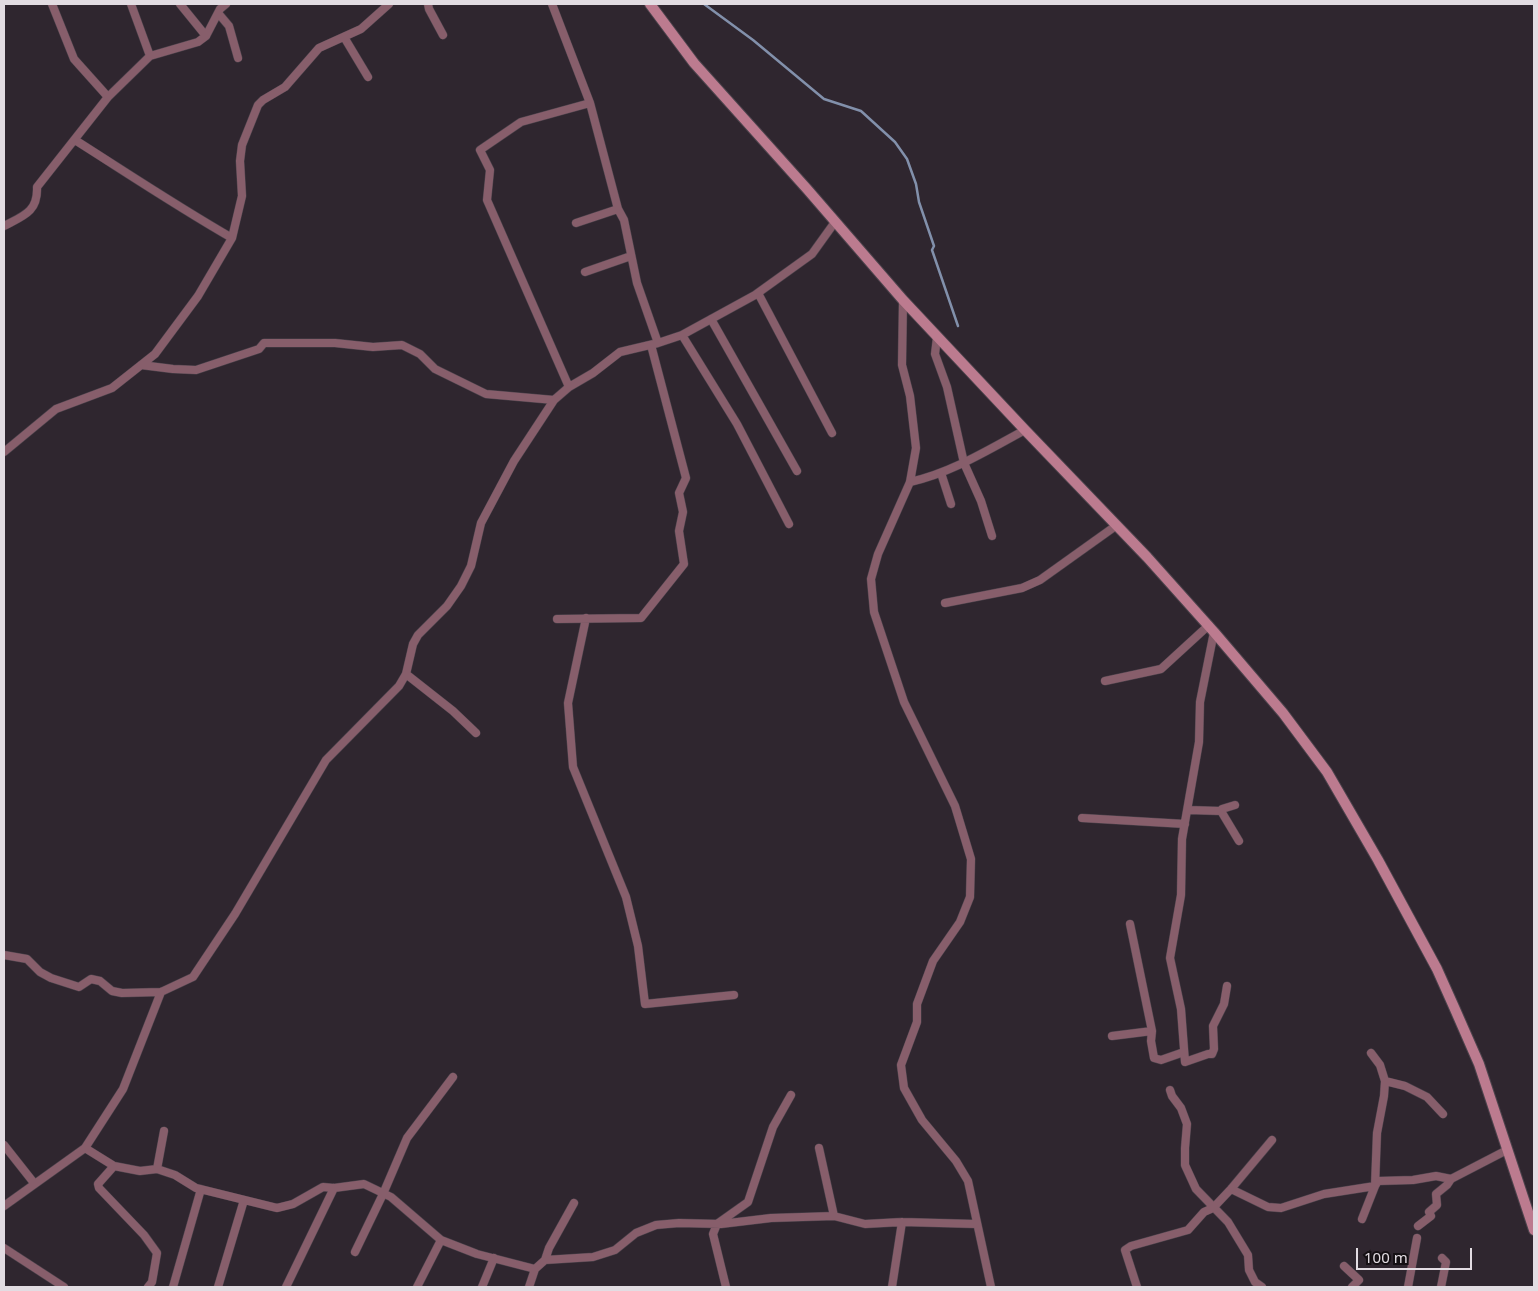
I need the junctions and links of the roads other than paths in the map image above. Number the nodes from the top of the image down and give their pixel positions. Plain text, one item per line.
1 (52, 4) edge
2 (131, 4) edge
3 (180, 4) edge
4 (226, 4) edge
5 (388, 4) edge
6 (428, 4) edge
7 (552, 4) edge
8 (650, 4) edge
9 (218, 13) junction
10 (443, 35) dead end
11 (206, 36) junction
12 (344, 37) junction
13 (150, 56) junction
14 (238, 58) dead end
15 (368, 77) dead end
16 (108, 97) junction
17 (590, 103) junction
18 (75, 140) junction
19 (618, 209) junction
20 (835, 222) junction
21 (576, 223) dead end
22 (4, 226) edge
23 (232, 238) junction
24 (631, 256) junction
25 (585, 272) dead end
26 (758, 293) junction
27 (903, 300) junction
28 (711, 319) junction
29 (682, 335) junction
30 (936, 336) junction
31 (654, 344) junction
32 (141, 366) junction
33 (569, 387) junction
34 (554, 400) junction
35 (1025, 430) junction
36 (832, 433) dead end
37 (4, 452) edge
38 (964, 463) junction
39 (797, 471) dead end
40 (941, 473) junction
41 (910, 482) junction
42 (951, 504) dead end
43 (789, 524) dead end
44 (1117, 526) junction
45 (992, 536) dead end
46 (945, 603) dead end
47 (586, 618) junction
48 (557, 619) dead end
49 (1211, 628) junction
50 (406, 674) junction
51 (1105, 681) dead end
52 (476, 733) dead end
53 (1234, 806) dead end
54 (1188, 810) junction
55 (1222, 811) junction
56 (1082, 818) dead end
57 (1185, 824) junction
58 (1239, 840) dead end
59 (1130, 924) dead end
60 (4, 956) edge
61 (1227, 986) dead end
62 (161, 992) junction
63 (734, 995) dead end
64 (1152, 1031) junction
65 (1112, 1036) dead end
66 (1184, 1052) junction
67 (1371, 1053) dead end
68 (453, 1077) dead end
69 (1385, 1081) junction
70 (1170, 1090) dead end
71 (791, 1094) dead end
72 (1443, 1114) dead end
73 (164, 1131) dead end
74 (1272, 1140) dead end
75 (4, 1145) edge
76 (85, 1148) junction
77 (819, 1148) dead end
78 (1507, 1150) junction
79 (114, 1166) junction
80 (156, 1170) junction
81 (1451, 1179) junction
82 (34, 1184) junction
83 (1375, 1186) junction
84 (334, 1188) junction
85 (201, 1189) junction
86 (1231, 1189) junction
87 (384, 1194) junction
88 (244, 1200) junction
89 (574, 1203) dead end
90 (4, 1206) edge
91 (1214, 1208) junction
92 (834, 1216) junction
93 (1362, 1219) dead end
94 (902, 1222) junction
95 (717, 1224) junction
96 (976, 1224) junction
97 (1418, 1226) dead end
98 (1534, 1230) edge
99 (1417, 1238) dead end
100 (441, 1240) junction
101 (4, 1248) edge
102 (355, 1252) dead end
103 (494, 1258) junction
104 (1442, 1258) dead end
105 (545, 1260) junction
106 (1344, 1266) dead end
107 (535, 1269) junction
108 (64, 1287) edge
109 (148, 1287) edge
110 (173, 1287) edge
111 (218, 1287) edge
112 (286, 1287) edge
113 (417, 1287) edge
114 (482, 1287) edge
115 (529, 1287) edge
116 (726, 1287) edge
117 (892, 1287) edge
118 (990, 1287) edge
119 (1137, 1287) edge
120 (1262, 1287) edge
121 (1352, 1287) edge
122 (1408, 1287) edge
123 (1441, 1287) edge

1 - 16 street
2 - 13 street
3 - 11 street
4 - 9 street
5 - 12 street
6 - 10 street
7 - 17 street
8 - 20 main road
9 - 11 street
9 - 14 street
11 - 13 street
12 - 15 street
12 - 23 street
13 - 16 street
16 - 18 street
17 - 19 street
17 - 33 street
18 - 22 street
18 - 23 street
19 - 21 street
19 - 24 street
20 - 26 street
20 - 27 main road
23 - 32 street
24 - 25 street
24 - 31 street
26 - 28 street
26 - 36 street
27 - 30 main road
27 - 41 street
28 - 29 street
28 - 39 street
29 - 31 street
29 - 43 street
30 - 35 main road
30 - 38 street
31 - 33 street
31 - 47 street
32 - 34 street
32 - 37 street
33 - 34 street
34 - 50 street
35 - 38 street
35 - 44 main road
38 - 40 street
38 - 45 street
40 - 41 street
40 - 42 street
41 - 96 street
44 - 46 street
44 - 49 main road
47 - 48 street
47 - 63 street
49 - 51 street
49 - 54 street
49 - 78 main road
50 - 52 street
50 - 62 street
53 - 55 street
54 - 55 street
54 - 57 street
55 - 58 street
56 - 57 street
57 - 66 street
59 - 64 street
60 - 62 street
61 - 66 street
62 - 76 street
64 - 65 street
64 - 66 street
67 - 69 street
68 - 87 street
69 - 72 street
69 - 83 street
70 - 91 street
71 - 95 street
73 - 80 street
74 - 86 street
75 - 82 street
76 - 79 street
76 - 82 street
77 - 92 street
78 - 81 street
78 - 98 main road
79 - 80 street
79 - 109 street
80 - 85 street
81 - 83 street
81 - 97 street
82 - 90 street
83 - 86 street
83 - 93 street
84 - 87 street
84 - 88 street
84 - 112 street
85 - 88 street
85 - 110 street
86 - 91 street
87 - 100 street
87 - 102 street
88 - 111 street
89 - 105 street
91 - 119 street
91 - 120 street
92 - 94 street
92 - 95 street
94 - 96 street
94 - 117 street
95 - 105 street
95 - 116 street
96 - 118 street
99 - 122 street
100 - 103 street
100 - 113 street
101 - 108 street
103 - 107 street
103 - 114 street
104 - 123 street
105 - 107 street
106 - 121 street
107 - 115 street

